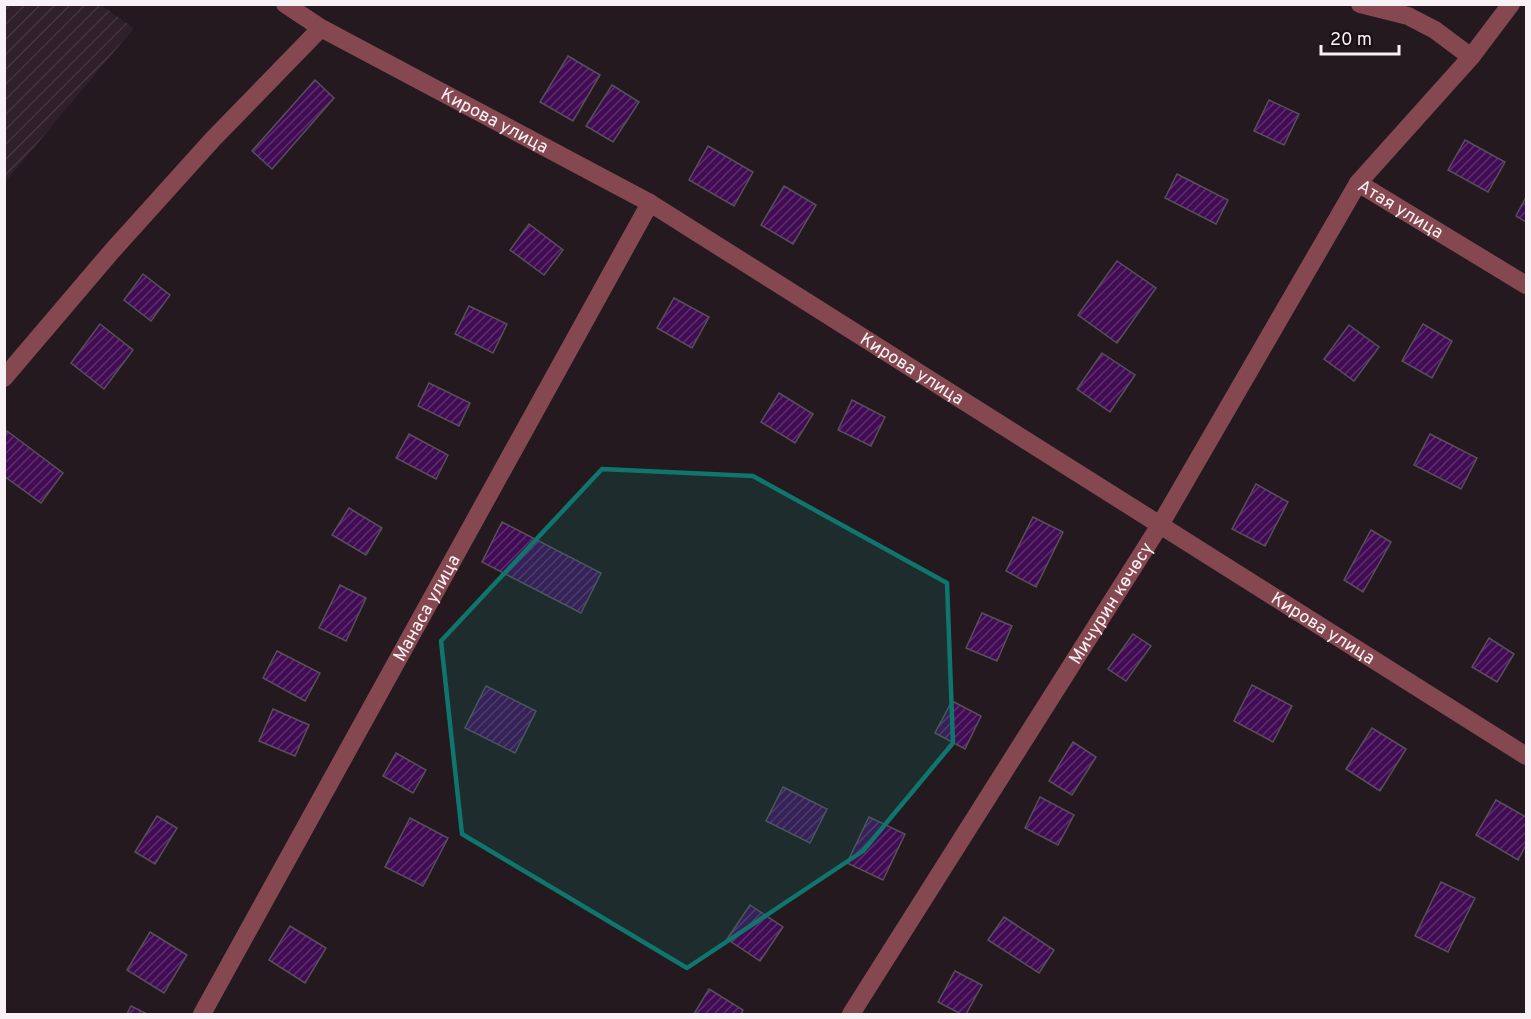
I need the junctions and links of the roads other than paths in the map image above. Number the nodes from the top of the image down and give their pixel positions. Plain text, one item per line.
1 (285, 4) edge
2 (1360, 4) edge
3 (1511, 4) edge
4 (321, 28) junction
5 (1471, 57) junction
6 (1358, 183) junction
7 (650, 203) junction
8 (1527, 285) edge
9 (4, 378) edge
10 (1160, 525) junction
11 (1527, 756) edge
12 (202, 1014) edge
13 (851, 1014) edge

1 - 4 street, Кирова улица
2 - 5 street
3 - 5 street, Атая улица
4 - 7 street, Кирова улица
4 - 9 street
5 - 6 street, Атая улица
6 - 8 street, Атая улица
6 - 10 street, Мичурин көчөсү
7 - 10 street, Кирова улица
7 - 12 street, Манаса улица
10 - 11 street, Кирова улица
10 - 13 street, Мичурин көчөсү

